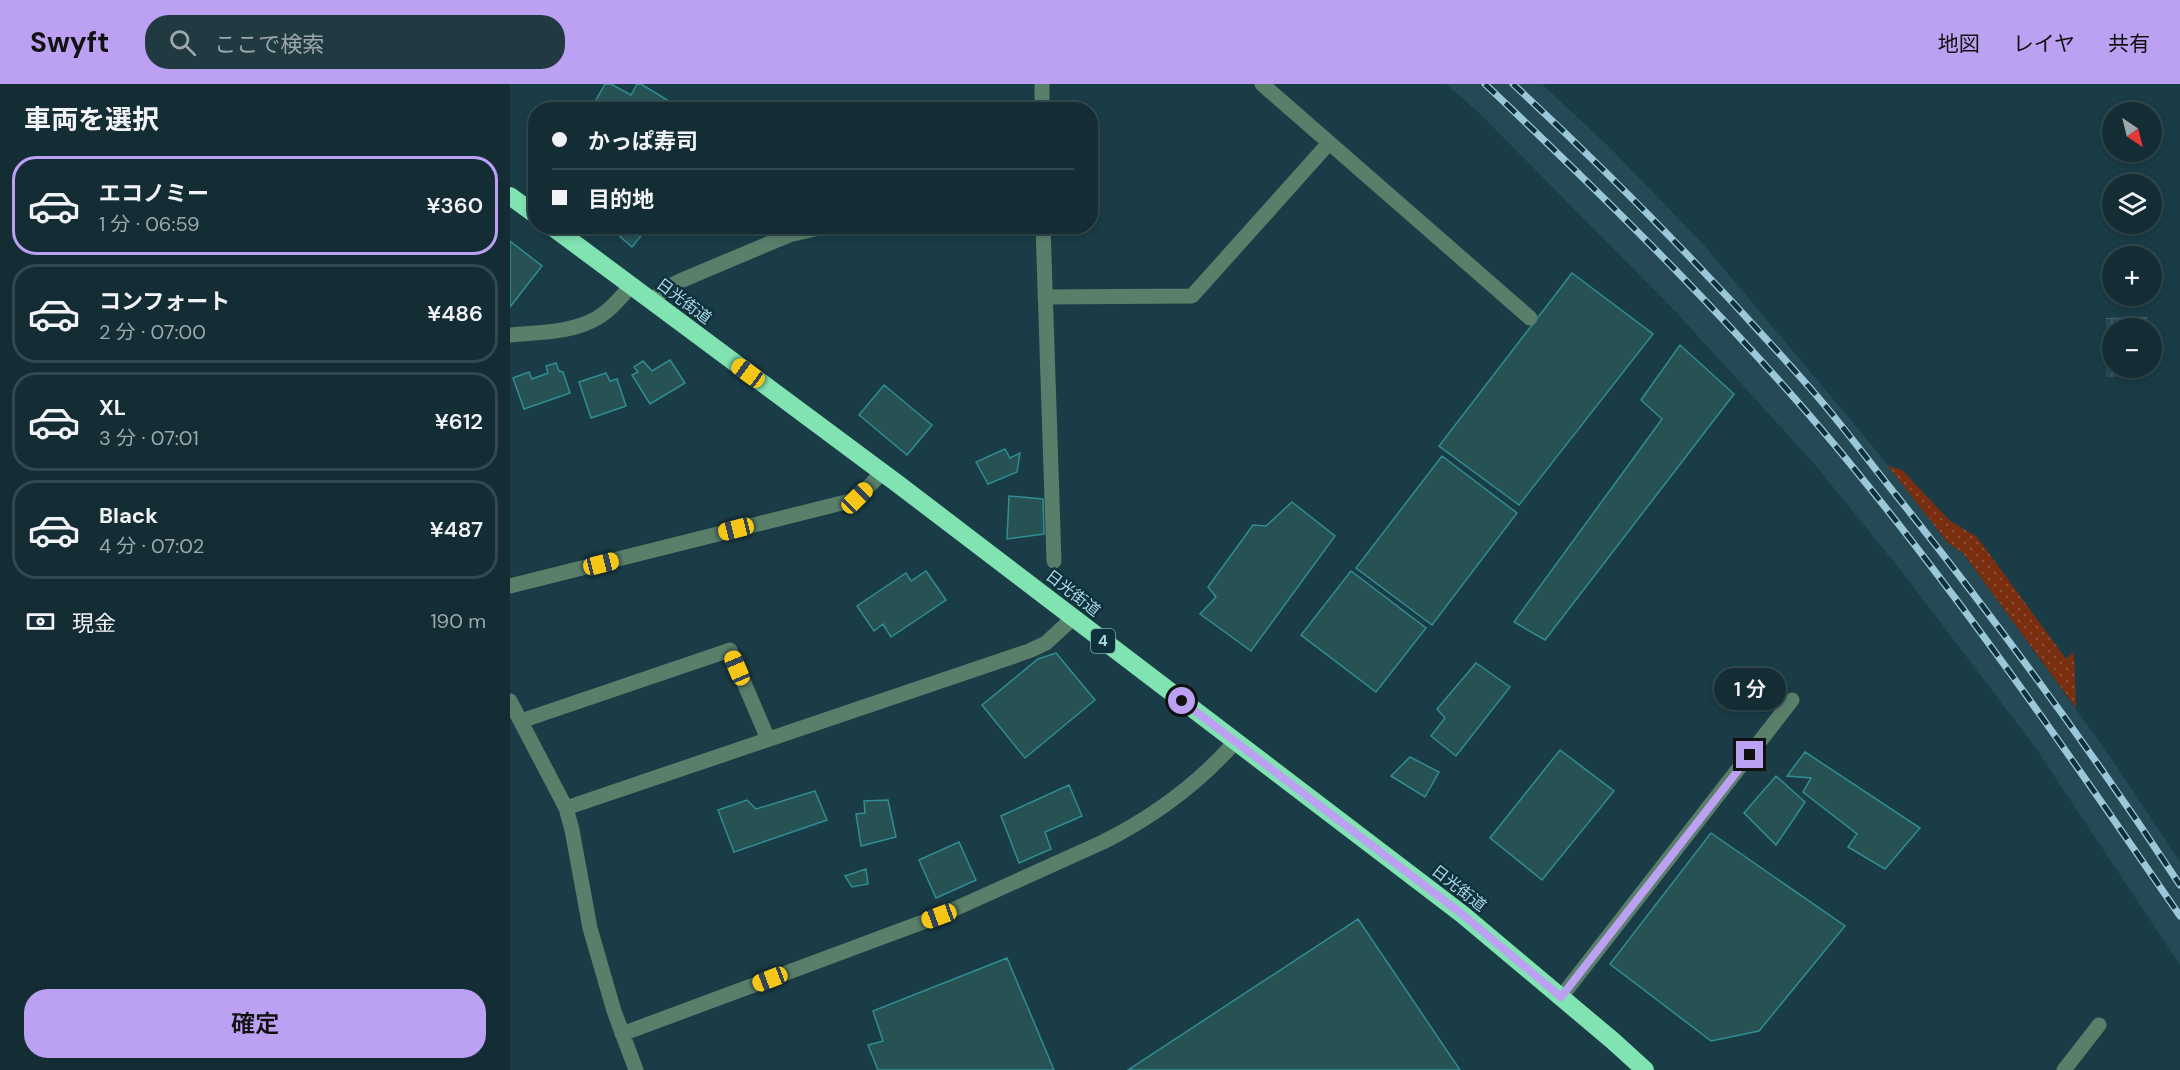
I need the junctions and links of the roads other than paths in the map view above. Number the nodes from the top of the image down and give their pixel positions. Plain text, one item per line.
1 (1042, 84) edge
2 (1262, 84) edge
3 (1042, 102) edge
4 (1329, 143) junction
5 (510, 196) edge
6 (528, 209) edge
7 (562, 234) edge
8 (793, 234) edge
9 (1043, 234) edge
10 (631, 286) junction
11 (1045, 297) junction
12 (652, 302) junction
13 (1530, 318) dead end
14 (510, 335) edge
15 (883, 472) junction
16 (1054, 561) dead end
17 (510, 586) edge
18 (1073, 618) junction
19 (510, 700) edge
20 (1792, 700) dead end
21 (521, 721) junction
22 (768, 739) junction
23 (1235, 742) junction
24 (566, 808) junction
25 (1561, 997) junction
26 (2099, 1025) dead end
27 (622, 1034) junction
28 (1640, 1068) edge
29 (636, 1070) edge
30 (2064, 1070) edge

1 - 3 street
2 - 4 street
4 - 11 street
4 - 13 street
5 - 6 highway
7 - 10 highway, 日光街道 / 4
8 - 12 street
9 - 11 street
10 - 12 highway, 日光街道 / 4
10 - 14 street
11 - 16 street
12 - 15 highway, 日光街道 / 4
15 - 17 street
15 - 18 highway, 日光街道 / 4
18 - 22 street
18 - 23 highway, 日光街道 / 4
19 - 21 street
20 - 25 street
21 - 22 street
21 - 24 street
22 - 24 street
23 - 25 highway, 日光街道 / 4
23 - 27 street
24 - 27 street
25 - 28 highway, 日光街道 / 4
26 - 30 street
27 - 29 street

